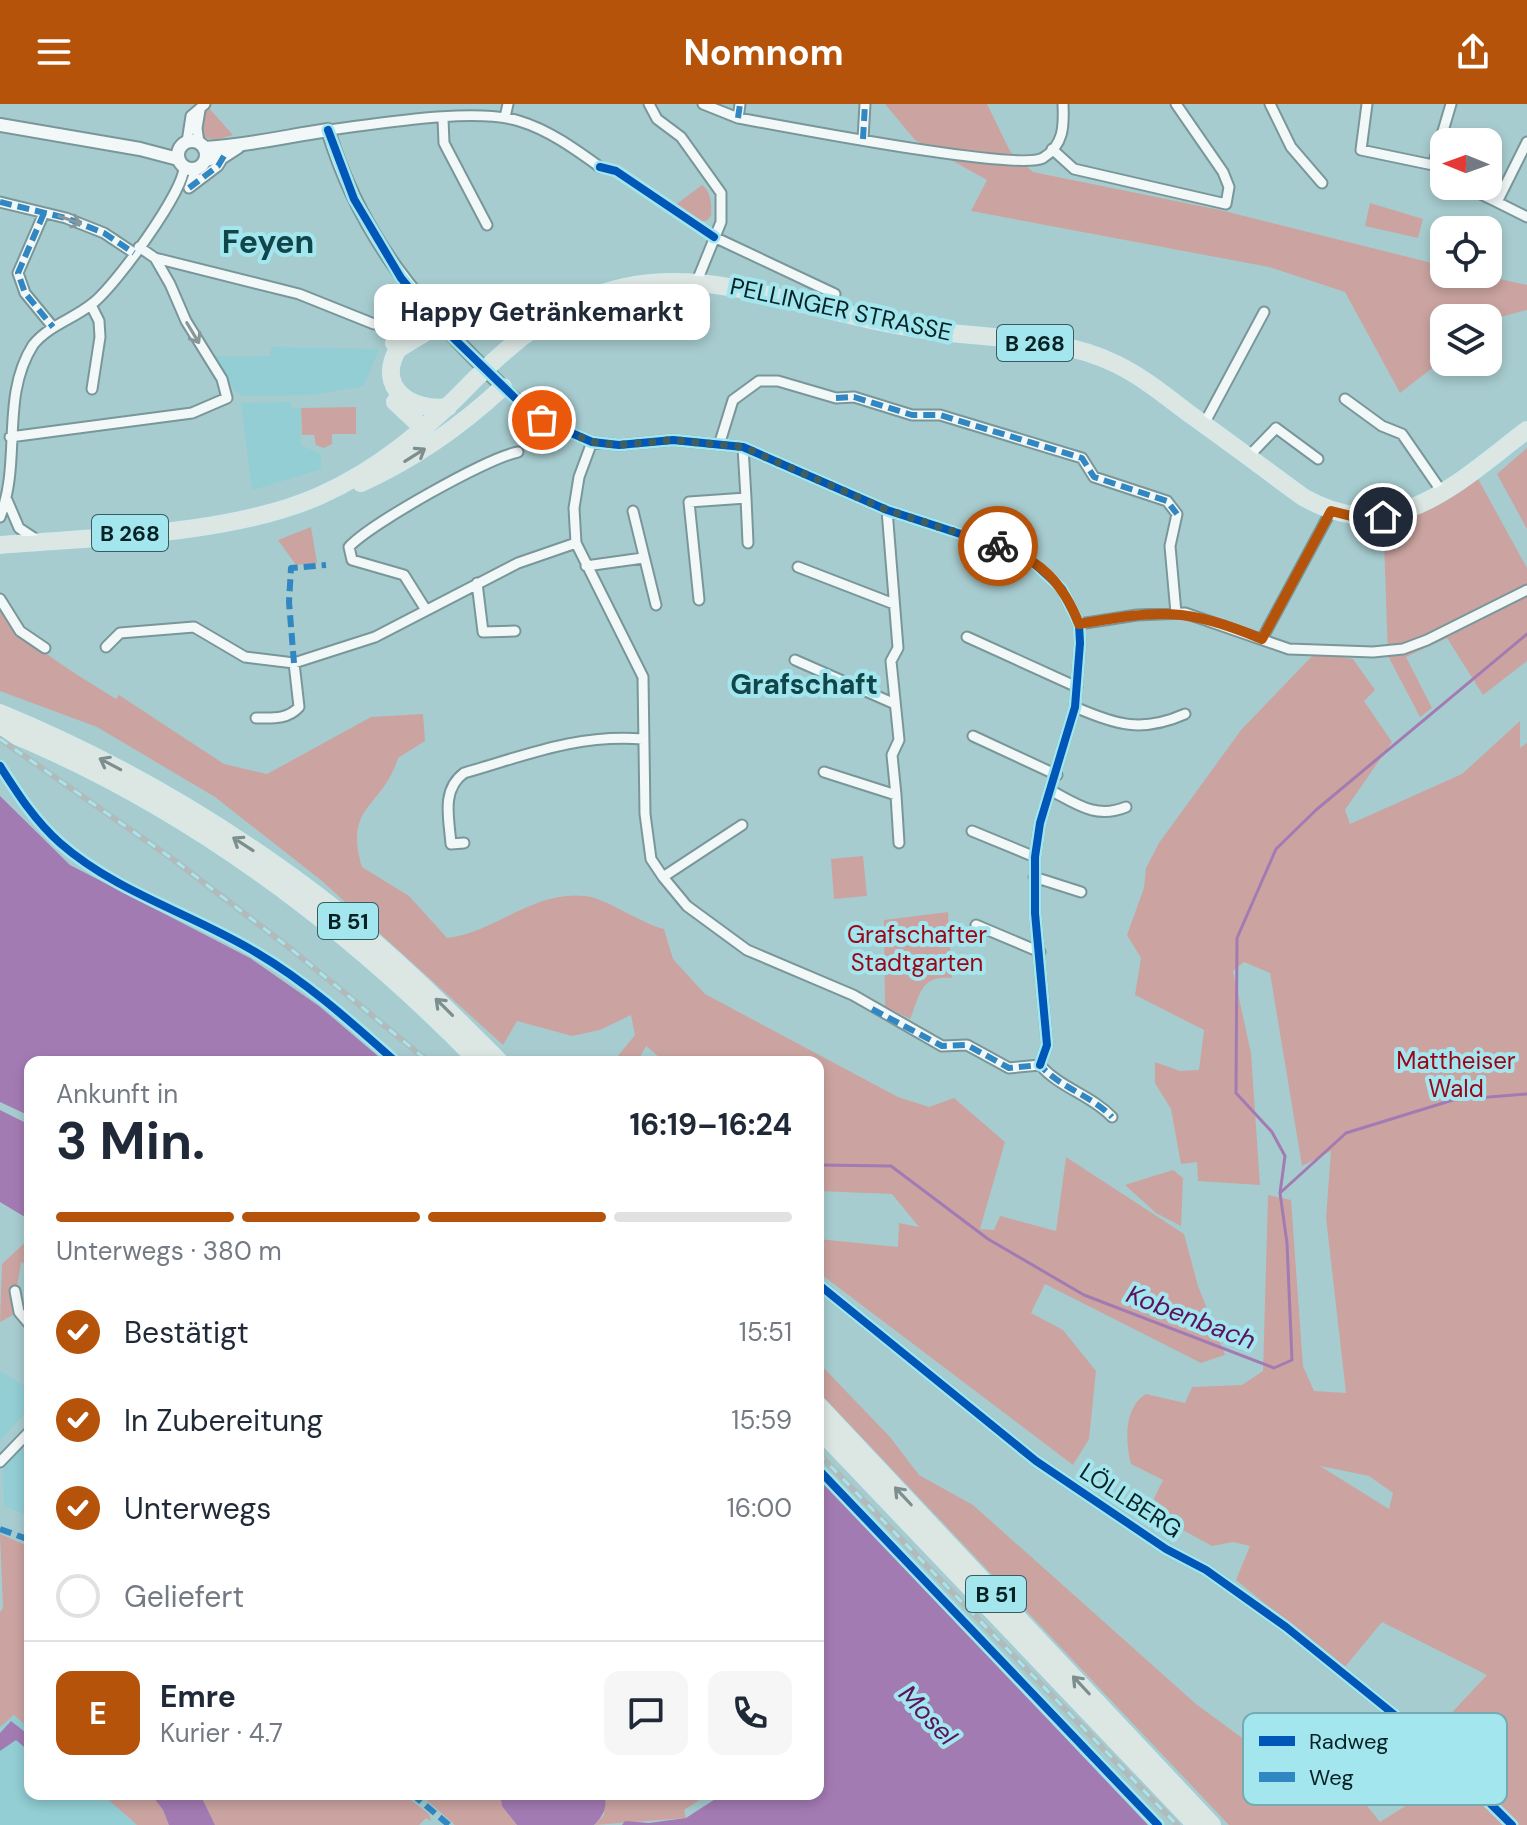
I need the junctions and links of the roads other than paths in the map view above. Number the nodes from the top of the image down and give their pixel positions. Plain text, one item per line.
1 (508, 104) edge
2 (649, 104) edge
3 (703, 104) edge
4 (740, 104) edge
5 (865, 104) edge
6 (1063, 104) edge
7 (1176, 104) edge
8 (1270, 104) edge
9 (1367, 104) edge
10 (1451, 104) edge
11 (203, 106) edge
12 (505, 117) junction
13 (738, 118) junction
14 (443, 119) junction
15 (0, 125) edge
16 (328, 130) junction
17 (863, 139) junction
18 (1527, 142) edge
19 (241, 145) junction
20 (1052, 149) junction
21 (192, 154) junction
22 (224, 156) junction
23 (600, 167) dead end
24 (1322, 183) dead end
25 (189, 188) junction
26 (1493, 200) edge
27 (0, 202) edge
28 (1497, 202) junction
29 (170, 204) junction
30 (44, 213) junction
31 (1527, 217) edge
32 (487, 225) dead end
33 (714, 237) junction
34 (136, 250) junction
35 (155, 258) junction
36 (182, 266) junction
37 (697, 281) junction
38 (170, 284) junction
39 (835, 294) dead end
40 (91, 305) junction
41 (428, 312) junction
42 (1264, 312) dead end
43 (374, 324) dead end
44 (439, 324) junction
45 (53, 327) junction
46 (503, 387) junction
47 (92, 389) dead end
48 (1345, 399) dead end
49 (449, 407) junction
50 (1204, 424) junction
51 (5, 425) edge
52 (424, 429) junction
53 (1527, 430) edge
54 (10, 437) junction
55 (592, 442) junction
56 (720, 442) junction
57 (743, 447) junction
58 (518, 452) dead end
59 (1248, 457) junction
60 (1318, 459) dead end
61 (1442, 492) junction
62 (319, 496) junction
63 (746, 498) junction
64 (4, 504) edge
65 (887, 510) junction
66 (633, 511) dead end
67 (1331, 511) junction
68 (0, 517) edge
69 (41, 542) junction
70 (576, 543) junction
71 (748, 543) dead end
72 (0, 545) edge
73 (643, 558) junction
74 (586, 566) junction
75 (798, 567) dead end
76 (477, 583) junction
77 (1527, 590) edge
78 (0, 599) edge
79 (699, 600) dead end
80 (894, 604) junction
81 (656, 605) dead end
82 (426, 610) junction
83 (1176, 613) junction
84 (1079, 624) junction
85 (515, 631) dead end
86 (967, 637) dead end
87 (1262, 639) junction
88 (106, 647) dead end
89 (45, 648) dead end
90 (795, 660) dead end
91 (294, 663) junction
92 (1077, 687) junction
93 (895, 704) junction
94 (1075, 707) junction
95 (0, 713) edge
96 (1185, 714) dead end
97 (256, 718) dead end
98 (0, 729) edge
99 (973, 736) dead end
100 (643, 739) junction
101 (824, 772) dead end
102 (1057, 775) junction
103 (1052, 791) junction
104 (896, 795) junction
105 (1126, 807) dead end
106 (174, 808) junction
107 (742, 825) dead end
108 (972, 831) dead end
109 (464, 843) dead end
110 (899, 843) dead end
111 (1035, 857) junction
112 (663, 877) junction
113 (1034, 877) junction
114 (1081, 892) dead end
115 (976, 925) dead end
116 (1040, 952) junction
117 (473, 1056) edge
118 (494, 1056) edge
119 (1040, 1065) junction
120 (1112, 1117) dead end
121 (824, 1289) edge
122 (15, 1291) dead end
123 (24, 1318) edge
124 (824, 1411) edge
125 (824, 1434) edge
126 (24, 1437) edge
127 (0, 1462) edge
128 (1392, 1713) edge
129 (1196, 1825) edge
130 (1212, 1825) edge

1 - 12 street
2 - 33 street
3 - 13 street
4 - 13 street
5 - 17 street
6 - 20 street
7 - 20 street
8 - 24 street
9 - 10 street
11 - 21 street
12 - 14 street
12 - 23 street
13 - 17 street
14 - 16 street
14 - 32 street
15 - 21 street
16 - 19 street
16 - 41 street
17 - 20 street
18 - 28 street
19 - 21 street
19 - 22 street
21 - 22 street
21 - 25 street
21 - 29 street
22 - 25 street
25 - 29 street
26 - 28 street
27 - 30 street
28 - 31 street
29 - 34 street
30 -> 34 street
30 - 45 street
33 - 37 street
33 - 39 street, PELLINGER STRASSE
34 - 35 street
34 - 40 street
35 - 36 street
35 - 38 street
36 - 38 street
36 - 43 street
37 - 49 main road, B 268, bridge
37 - 50 main road, PELLINGER STRASSE / B 268
38 -> 54 street
40 - 45 street
40 - 47 street
41 - 44 street
41 - 52 main road
42 - 50 street
44 - 46 street
44 - 49 main road
45 - 51 street
46 - 55 street
62 -> 46 main road
48 - 61 street
49 - 52 main road, B 268
50 - 59 main road, PELLINGER STRASSE / B 268
51 - 54 street
52 - 62 main road, B 268
53 - 61 main road, PELLINGER STRASSE / B 268
54 - 64 street
55 - 56 street
55 - 70 street
56 - 57 street
56 - 83 street
57 - 63 street
57 - 65 street
58 - 82 street
59 - 60 street
59 - 67 main road, PELLINGER STRASSE / B 268
61 - 67 main road, PELLINGER STRASSE / B 268
62 - 69 main road, B 268
63 - 71 street
63 - 79 street
64 - 68 street
64 - 69 street
65 - 80 street
65 - 84 street
66 - 73 street
67 - 87 street
69 - 72 main road, B 268
70 - 74 street
70 - 76 street
73 - 74 street
73 - 81 street
74 - 100 street
75 - 80 street
76 - 82 street
76 - 85 street
77 - 87 street
78 - 89 street
80 - 93 street
82 - 91 street
83 - 84 street
83 - 87 street
84 - 92 street
86 - 92 street
88 - 91 street
90 - 93 street
91 - 97 street
92 - 94 street
93 - 104 street
94 - 96 street
94 - 102 street
106 -> 95 main road, B 51
98 - 106 main road, B 51
99 - 102 street
100 - 109 street
100 - 112 street
101 - 104 street
102 - 103 street
103 - 105 street
103 - 111 street
104 - 110 street
106 - 117 main road, B 51
118 -> 106 main road, B 51
107 - 112 street
108 - 111 street
111 - 113 street
112 - 119 street
113 - 114 street
113 - 116 street
115 - 116 street
116 - 119 street
119 - 120 street
121 - 128 street, LÖLLBERG
122 - 123 street
130 -> 124 main road, B 51
125 - 129 main road, B 51
126 - 127 street

